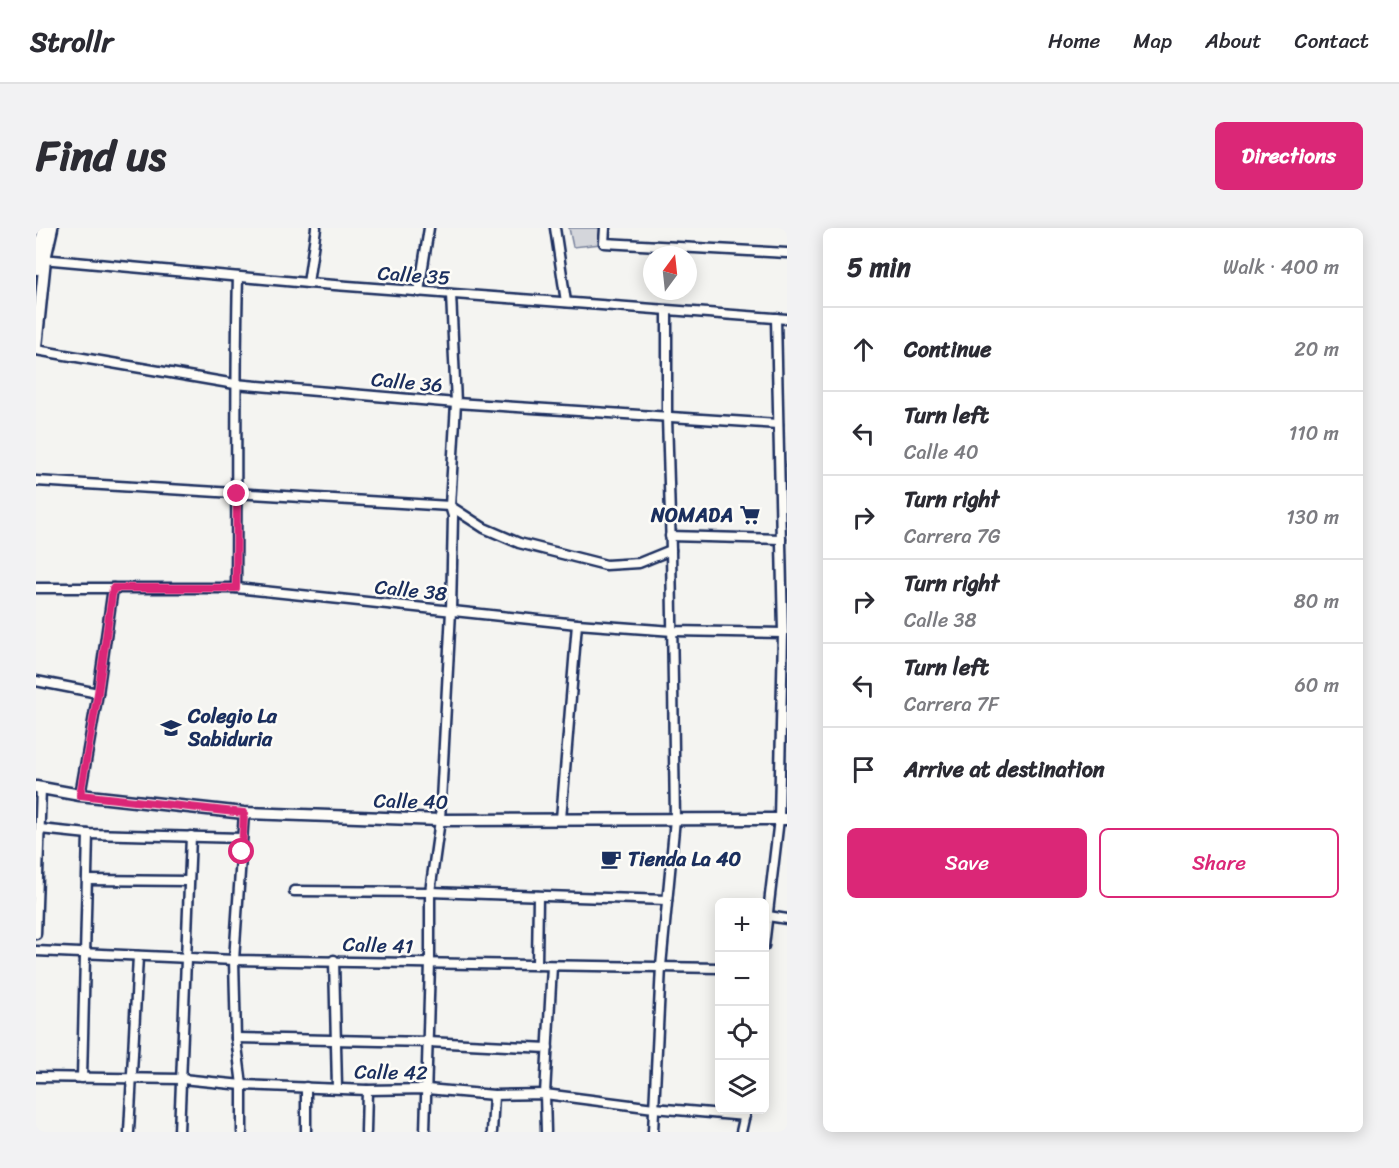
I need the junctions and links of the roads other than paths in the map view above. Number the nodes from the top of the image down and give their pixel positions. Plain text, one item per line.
1 (44, 228) edge
2 (52, 228) edge
3 (316, 228) edge
4 (429, 228) edge
5 (555, 228) edge
6 (605, 228) edge
7 (787, 253) edge
8 (41, 256) edge
9 (238, 277) junction
10 (36, 282) edge
11 (308, 283) junction
12 (419, 292) junction
13 (451, 294) junction
14 (566, 302) junction
15 (668, 311) junction
16 (776, 318) junction
17 (787, 319) edge
18 (36, 349) edge
19 (235, 384) junction
20 (456, 403) junction
21 (667, 417) junction
22 (778, 424) junction
23 (36, 481) edge
24 (237, 494) junction
25 (450, 506) junction
26 (670, 536) junction
27 (781, 539) junction
28 (671, 550) junction
29 (36, 588) edge
30 (113, 588) junction
31 (236, 588) junction
32 (451, 611) junction
33 (577, 624) junction
34 (673, 631) junction
35 (783, 633) junction
36 (36, 681) edge
37 (98, 693) junction
38 (784, 741) edge
39 (39, 788) edge
40 (80, 795) junction
41 (244, 813) junction
42 (561, 819) junction
43 (675, 819) junction
44 (783, 819) edge
45 (440, 820) junction
46 (40, 829) junction
47 (88, 834) junction
48 (190, 836) junction
49 (242, 838) junction
50 (87, 880) junction
51 (188, 881) junction
52 (294, 891) dead end
53 (430, 892) junction
54 (538, 896) junction
55 (667, 900) junction
56 (769, 910) edge
57 (769, 916) edge
58 (787, 919) edge
59 (36, 934) edge
60 (36, 951) edge
61 (84, 953) junction
62 (138, 956) junction
63 (185, 958) junction
64 (234, 960) junction
65 (334, 960) junction
66 (430, 963) junction
67 (537, 965) junction
68 (552, 966) junction
69 (661, 966) junction
70 (715, 968) edge
71 (236, 1038) junction
72 (337, 1040) junction
73 (428, 1042) junction
74 (548, 1048) junction
75 (36, 1077) edge
76 (82, 1078) junction
77 (182, 1079) junction
78 (131, 1080) junction
79 (242, 1085) junction
80 (306, 1087) junction
81 (337, 1087) junction
82 (367, 1089) junction
83 (427, 1089) junction
84 (544, 1094) junction
85 (494, 1095) junction
86 (654, 1108) junction
87 (715, 1111) edge
88 (745, 1114) edge
89 (129, 1132) edge
90 (179, 1132) edge
91 (242, 1132) edge
92 (306, 1132) edge
93 (366, 1132) edge
94 (425, 1132) edge
95 (492, 1132) edge
96 (546, 1132) edge
97 (653, 1132) edge
98 (741, 1132) edge

1 - 8 street
2 - 8 street
3 - 11 street
4 - 12 street
5 - 14 street
6 - 7 street
8 - 9 street, Calle 35
8 - 10 street
8 - 18 street
9 - 11 street, Calle 35
9 - 19 street
11 - 12 street, Calle 35
12 - 13 street, Calle 35
13 - 14 street, Calle 35
13 - 20 street
14 - 15 street, Calle 35
15 - 16 street, Calle 35
15 - 21 street
16 - 17 street, Calle 35
16 - 22 street
18 - 19 street, Calle 36
19 - 20 street, Calle 36
19 - 24 street
20 - 21 street, Calle 36
20 - 25 street
21 - 22 street, Calle 36
21 - 26 street
22 - 27 street
23 - 24 street
24 - 25 street
24 - 31 street
25 - 28 street
25 - 32 street
26 - 27 street
26 - 28 street
27 - 35 street
28 - 34 street
29 - 30 street, Calle 38
30 - 31 street, Calle 38
30 - 37 street
31 - 32 street, Calle 38
32 - 33 street, Calle 38
32 - 45 street
33 - 34 street, Calle 38
33 - 42 street
34 - 35 street, Calle 38
34 - 43 street
35 - 38 street
36 - 37 street
37 - 40 street
38 - 44 street
39 - 40 street, Calle 40
39 - 46 street
40 - 41 street, Calle 40
41 - 45 street, Calle 40
41 - 49 street
42 - 43 street, Calle 40
42 - 45 street, Calle 40
43 - 44 street, Calle 40
43 - 55 street
44 - 56 street
45 - 53 street
46 - 47 street
46 - 59 street
47 - 48 street
47 - 50 street
48 - 49 street
48 - 51 street
49 - 64 street
50 - 51 street
50 - 61 street
51 - 63 street
52 - 53 street
53 - 54 street
53 - 66 street
54 - 55 street
54 - 67 street
55 - 69 street
57 - 58 street
60 - 61 street, Calle 41
61 - 62 street, Calle 41
61 - 76 street
62 - 63 street, Calle 41
62 - 78 street
63 - 64 street, Calle 41
63 - 77 street
64 - 65 street, Calle 41
64 - 71 street
65 - 66 street, Calle 41
65 - 72 street
66 - 67 street, Calle 41
66 - 73 street
67 - 68 street, Calle 41
68 - 69 street, Calle 41
68 - 74 street
69 - 70 street, Calle 41
69 - 86 street
71 - 72 street
71 - 79 street
72 - 73 street
72 - 81 street
73 - 74 street
73 - 83 street
74 - 84 street
75 - 76 street, Calle 42
76 - 78 street, Calle 42
77 - 78 street, Calle 42
77 - 79 street, Calle 42
77 - 90 street
78 - 89 street
79 - 80 street, Calle 42
79 - 91 street
80 - 81 street, Calle 42
80 - 92 street
81 - 82 street, Calle 42
82 - 83 street, Calle 42
82 - 93 street
83 - 85 street, Calle 42
83 - 94 street
84 - 85 street, Calle 42
84 - 86 street, Calle 42
84 - 96 street
85 - 95 street
86 - 87 street, Calle 42
86 - 97 street
88 - 98 street

